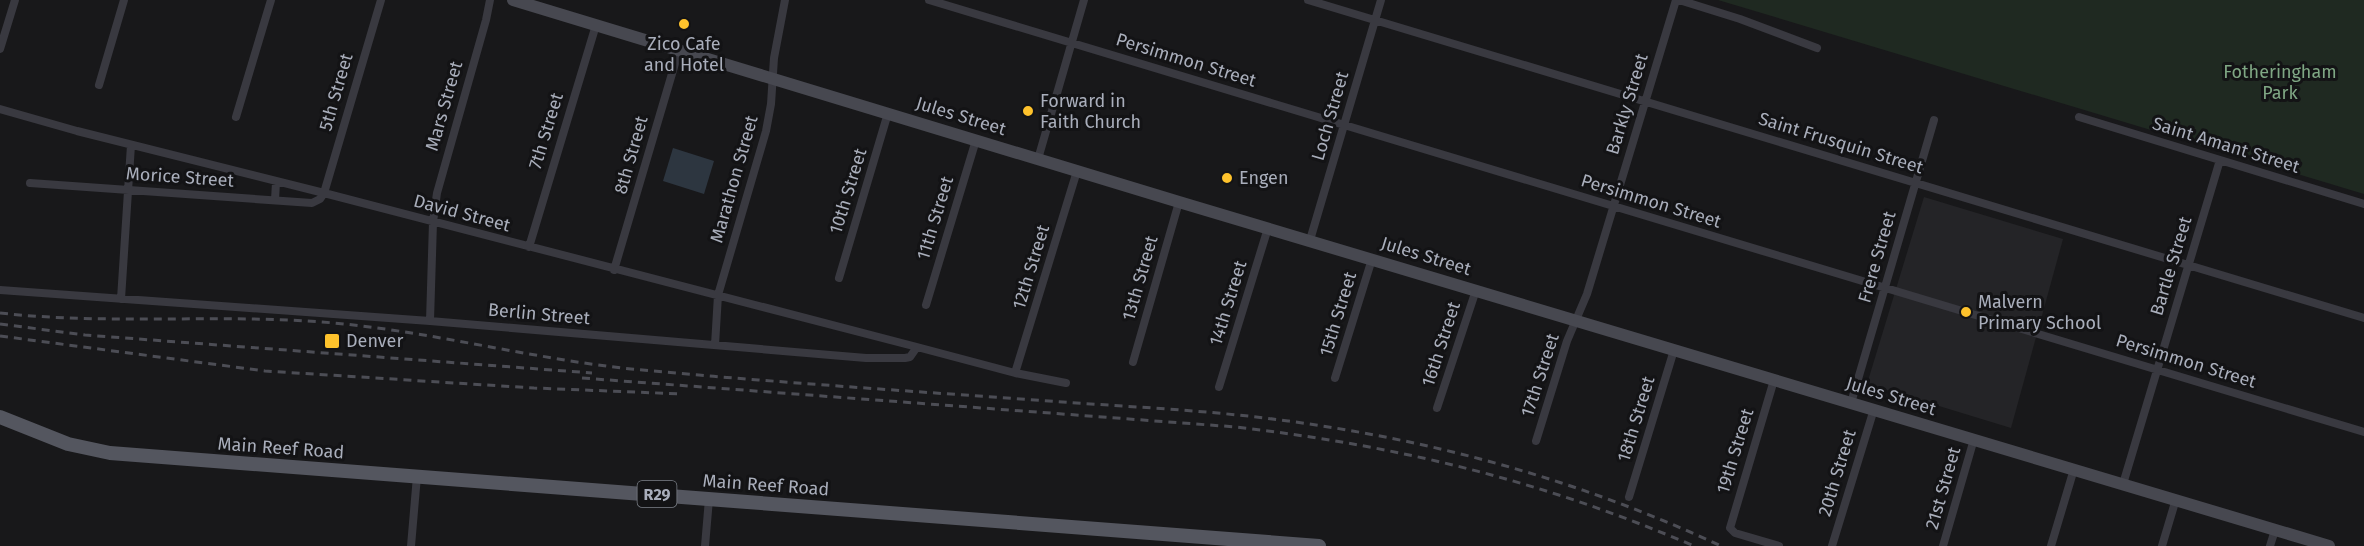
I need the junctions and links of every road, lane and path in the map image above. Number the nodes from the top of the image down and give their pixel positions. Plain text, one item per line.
1 (15, 0) edge
2 (124, 0) edge
3 (271, 0) edge
4 (381, 0) edge
5 (490, 0) edge
6 (513, 0) edge
7 (785, 0) edge
8 (929, 0) edge
9 (1084, 0) edge
10 (1308, 0) edge
11 (1381, 0) edge
12 (1678, 0) edge
13 (1375, 20) junction
14 (596, 25) junction
15 (1071, 42) junction
16 (0, 48) edge
17 (1817, 48) dead end
18 (679, 50) junction
19 (771, 78) junction
20 (99, 85) dead end
21 (1645, 102) junction
22 (0, 109) edge
23 (888, 113) junction
24 (236, 117) dead end
25 (2079, 117) dead end
26 (1934, 120) dead end
27 (1344, 126) junction
28 (976, 140) junction
29 (131, 145) junction
30 (1038, 159) junction
31 (2220, 160) junction
32 (1077, 171) junction
33 (276, 182) junction
34 (30, 183) dead end
35 (1916, 183) junction
36 (127, 190) junction
37 (324, 193) junction
38 (276, 200) junction
39 (1179, 202) junction
40 (2364, 204) edge
41 (1614, 207) junction
42 (434, 222) junction
43 (1268, 228) junction
44 (1310, 240) junction
45 (529, 247) junction
46 (1372, 259) junction
47 (2190, 265) junction
48 (614, 270) junction
49 (839, 278) dead end
50 (1885, 288) junction
51 (0, 290) edge
52 (1476, 290) junction
53 (718, 295) junction
54 (121, 299) junction
55 (926, 305) dead end
56 (2364, 318) edge
57 (430, 321) junction
58 (1577, 321) junction
59 (715, 345) junction
60 (917, 347) junction
61 (1674, 350) junction
62 (1133, 362) dead end
63 (2157, 369) junction
64 (1015, 373) junction
65 (1335, 378) dead end
66 (1774, 380) junction
67 (1066, 383) dead end
68 (1219, 387) dead end
69 (1851, 403) junction
70 (1437, 408) dead end
71 (1874, 409) junction
72 (0, 417) edge
73 (2364, 432) edge
74 (1974, 439) junction
75 (1536, 441) dead end
76 (2074, 469) junction
77 (417, 476) junction
78 (2123, 484) junction
79 (1629, 498) dead end
80 (709, 499) junction
81 (2176, 499) junction
82 (2275, 530) junction
83 (411, 546) edge
84 (705, 546) edge
85 (1319, 546) edge
86 (1779, 546) edge
87 (1832, 546) edge
88 (1943, 546) edge
89 (2051, 546) edge
90 (2162, 546) edge
91 (2270, 546) edge
92 (2329, 546) edge

1 - 16 street
2 - 20 street
3 - 24 street
4 - 37 street, 5th Street
5 - 42 street, Mars Street
6 - 14 main road, Jules Street
7 - 19 street, Marathon Street
8 - 15 street, Persimmon Street
9 - 15 street
10 - 13 street, Saint Frusquin Street
11 - 13 street, Loch Street
12 - 17 street
12 - 21 street, Barkly Street
13 - 21 street, Saint Frusquin Street
13 - 27 street, Loch Street
14 - 18 main road, Jules Street
14 - 45 street, 7th Street
15 - 27 street, Persimmon Street
15 - 30 street
18 - 19 main road, Jules Street
18 - 48 street, 8th Street
19 - 23 main road, Jules Street
19 - 53 street, Marathon Street
21 - 35 street, Saint Frusquin Street
21 - 41 street, Barkly Street
22 - 29 street, David Street
23 - 28 main road, Jules Street
23 - 49 street, 10th Street
25 - 31 street, Saint Amant Street
26 - 35 street, Frere Street
27 - 41 street, Persimmon Street
27 - 44 street, Loch Street
28 - 30 main road, Jules Street
28 - 55 street, 11th Street
29 - 33 street, David Street
29 - 36 street
30 - 32 main road, Jules Street
31 - 40 street, Saint Amant Street
31 - 47 street, Bartle Street
32 - 39 main road, Jules Street
32 - 64 street, 12th Street
33 - 37 street, David Street
33 - 38 street
34 - 36 street, Morice Street
35 - 47 street, Saint Frusquin Street
35 - 50 street, Frere Street
36 - 38 street, Morice Street
36 - 54 street
37 - 38 street, Morice Street
37 - 42 street, David Street
39 - 43 main road, Jules Street
39 - 62 street, 13th Street
41 - 50 street, Persimmon Street
41 - 58 street, Barkly Street
42 - 45 street, David Street
42 - 57 street, Mars Street
43 - 44 main road, Jules Street
43 - 68 street, 14th Street
44 - 46 main road, Jules Street
45 - 48 street, David Street
46 - 52 main road, Jules Street
46 - 65 street, 15th Street
47 - 56 street, Saint Frusquin Street
47 - 63 street, Bartle Street
48 - 53 street, David Street
50 - 63 street, Persimmon Street
50 - 69 street, Frere Street
51 - 54 street, Berlin Street
52 - 58 main road, Jules Street
52 - 70 street, 16th Street
53 - 59 street, Marathon Street
53 - 60 street, David Street
54 - 57 street, Berlin Street
57 - 59 street, Berlin Street
58 - 61 main road, Jules Street
58 - 75 street, 17th Street
59 - 60 street, Berlin Street
60 - 64 street
61 - 66 main road, Jules Street
61 - 79 street, 18th Street
63 - 73 street, Persimmon Street
63 - 78 street, Bartle Street
64 - 67 street
66 - 69 main road, Jules Street
66 - 86 street, 19th Street
69 - 71 main road, Jules Street
71 - 74 main road, Jules Street
71 - 87 street, 20th Street
72 - 77 main road, Main Reef Road / R29
74 - 76 main road, Jules Street
74 - 88 street, 21st Street
76 - 78 main road, Jules Street
76 - 89 street
77 - 80 main road, Main Reef Road / R29
77 - 83 street
78 - 81 main road, Jules Street
80 - 84 street
80 - 85 main road, Main Reef Road / R29
81 - 82 main road, Jules Street
81 - 90 street
82 - 91 street
82 - 92 main road, Jules Street

